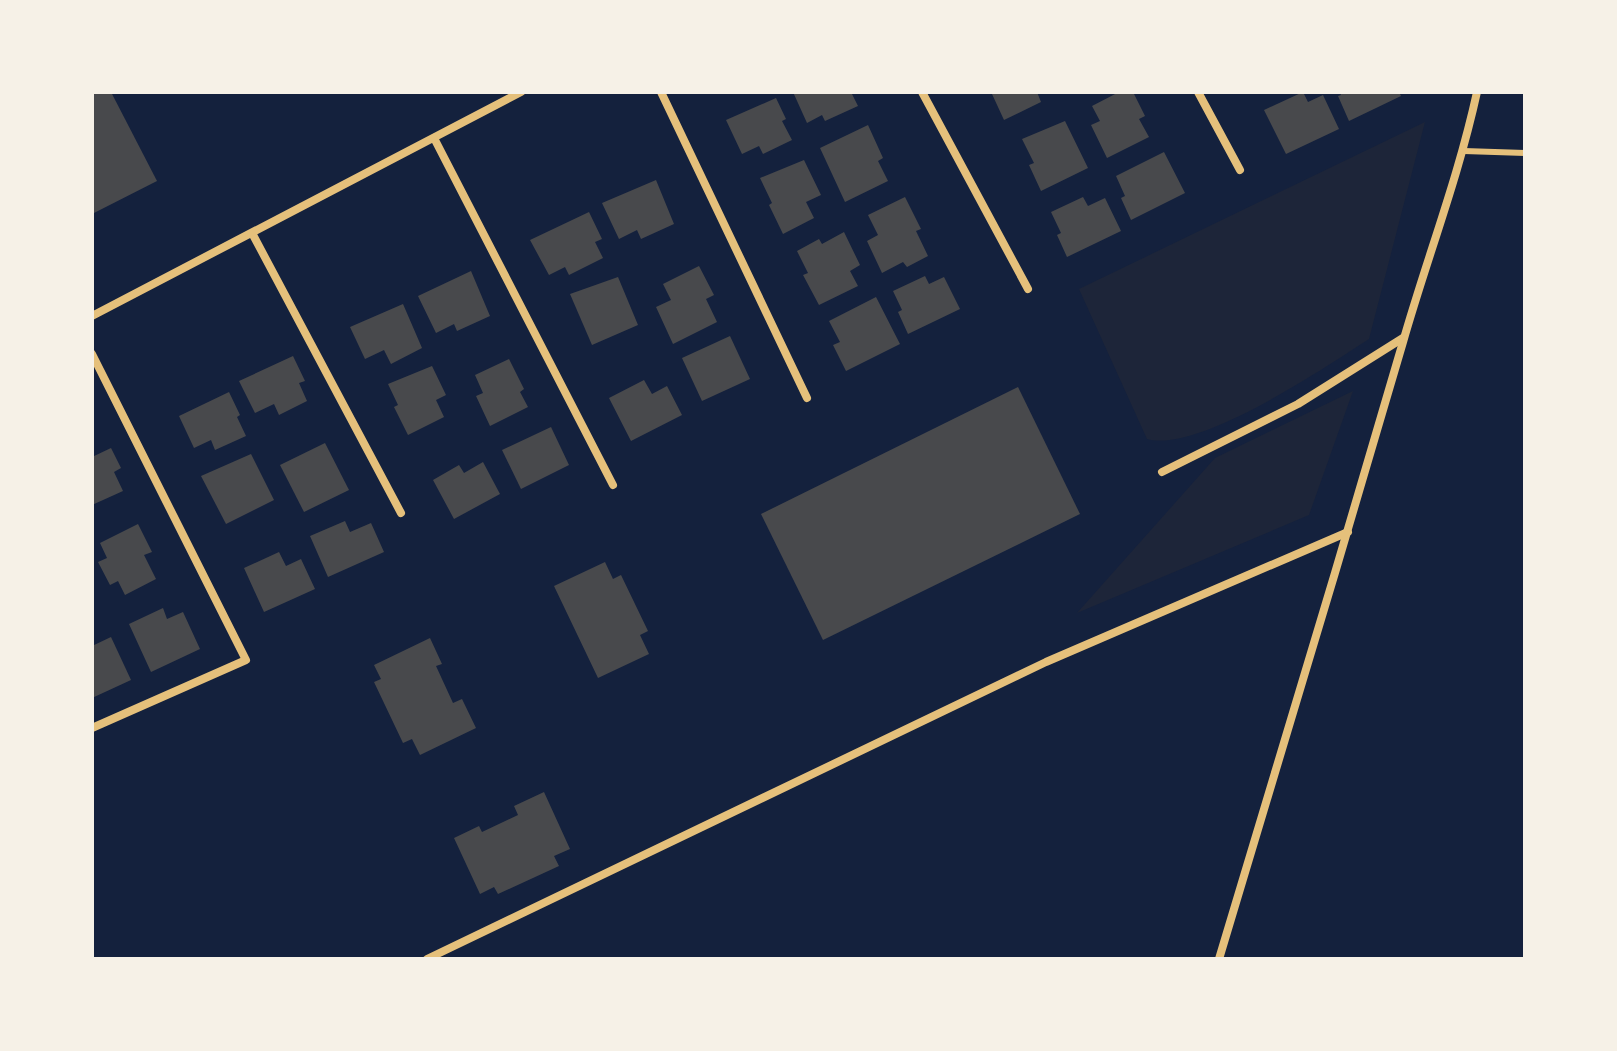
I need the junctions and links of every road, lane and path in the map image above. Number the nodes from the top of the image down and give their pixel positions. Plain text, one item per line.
1 (521, 92) edge
2 (661, 92) edge
3 (922, 92) edge
4 (1198, 92) edge
5 (1477, 92) edge
6 (434, 138) junction
7 (1464, 151) junction
8 (1525, 153) edge
9 (1240, 170) dead end
10 (252, 233) junction
11 (1028, 289) dead end
12 (92, 316) edge
13 (1404, 337) junction
14 (92, 354) edge
15 (807, 398) dead end
16 (1162, 472) dead end
17 (613, 485) dead end
18 (401, 513) dead end
19 (1348, 532) junction
20 (92, 728) edge
21 (427, 959) edge
22 (1219, 959) edge

1 - 6 street
2 - 15 street
3 - 11 street
4 - 9 street
5 - 7 street
6 - 10 street
6 - 17 street
7 - 8 lane
7 - 13 street
10 - 12 street
10 - 18 street
13 - 16 street
13 - 19 street
14 - 20 street
19 - 21 street
19 - 22 street

